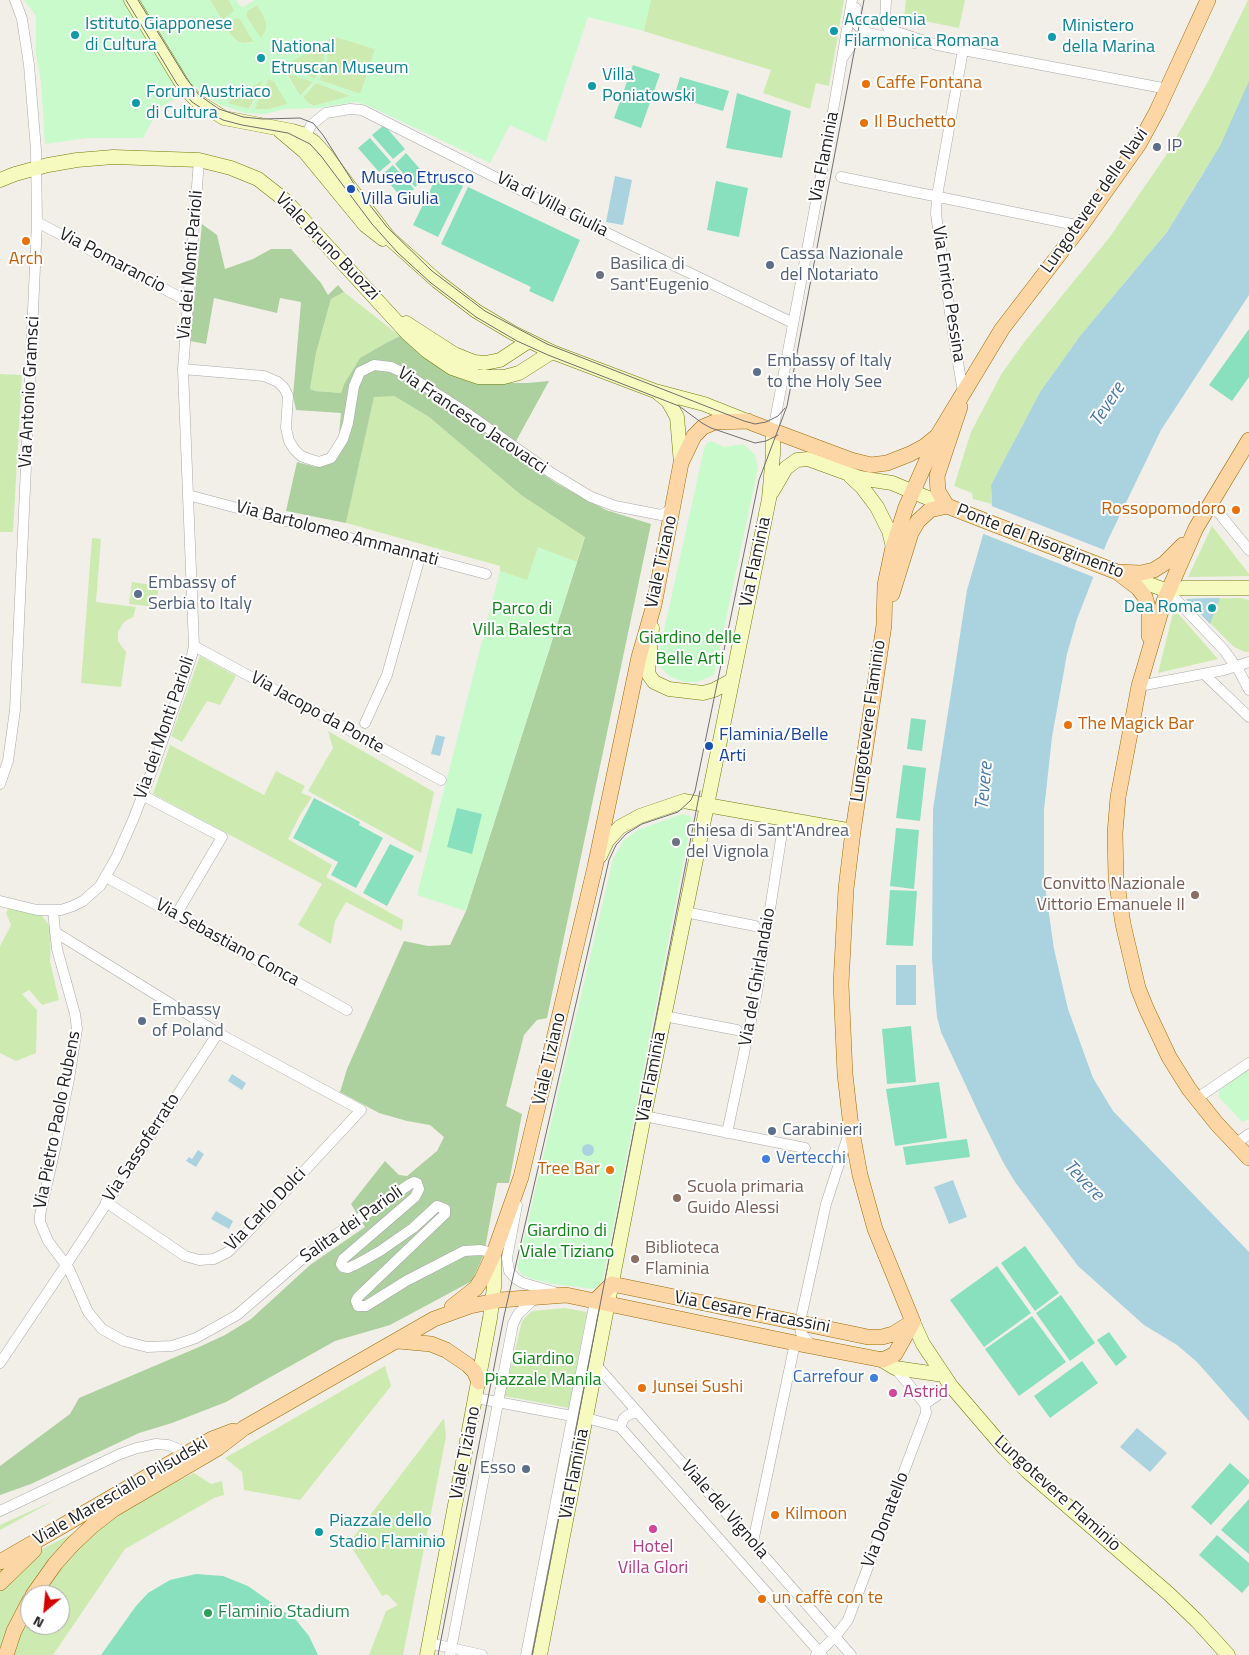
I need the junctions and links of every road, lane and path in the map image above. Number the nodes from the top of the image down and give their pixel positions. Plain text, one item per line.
1 (15, 0) edge
2 (130, 0) edge
3 (852, 0) edge
4 (858, 0) edge
5 (885, 0) edge
6 (1208, 0) edge
7 (868, 33) junction
8 (888, 38) junction
9 (937, 45) junction
10 (963, 50) junction
11 (842, 61) junction
12 (1168, 89) junction
13 (274, 126) junction
14 (308, 131) junction
15 (199, 160) junction
16 (37, 167) junction
17 (841, 177) dead end
18 (0, 180) edge
19 (937, 196) junction
20 (37, 222) junction
21 (1081, 226) junction
22 (406, 254) junction
23 (187, 301) junction
24 (390, 312) junction
25 (793, 324) junction
26 (528, 341) junction
27 (552, 352) junction
28 (183, 369) junction
29 (655, 391) junction
30 (963, 392) junction
31 (750, 422) junction
32 (773, 431) junction
33 (938, 435) junction
34 (1249, 440) edge
35 (681, 463) junction
36 (848, 466) junction
37 (912, 491) junction
38 (188, 495) junction
39 (769, 499) junction
40 (1210, 502) junction
41 (947, 506) junction
42 (674, 508) junction
43 (1191, 537) junction
44 (892, 546) junction
45 (1249, 550) edge
46 (420, 557) junction
47 (1117, 572) junction
48 (486, 574) dead end
49 (1249, 588) edge
50 (1168, 591) junction
51 (654, 605) junction
52 (884, 625) junction
53 (194, 646) junction
54 (1149, 649) junction
55 (1249, 662) edge
56 (1236, 666) junction
57 (1204, 674) junction
58 (731, 681) junction
59 (1139, 686) junction
60 (1249, 690) edge
61 (1249, 717) edge
62 (365, 723) dead end
63 (441, 780) dead end
64 (0, 784) edge
65 (142, 795) junction
66 (707, 805) junction
67 (784, 820) junction
68 (853, 832) junction
69 (595, 867) junction
70 (106, 877) junction
71 (0, 901) edge
72 (53, 911) junction
73 (685, 912) junction
74 (176, 915) junction
75 (755, 926) dead end
76 (55, 932) junction
77 (347, 1010) dead end
78 (664, 1016) junction
79 (737, 1030) dead end
80 (218, 1033) junction
81 (1249, 1063) edge
82 (1196, 1099) junction
83 (644, 1116) junction
84 (851, 1127) junction
85 (727, 1133) junction
86 (1249, 1134) edge
87 (1235, 1144) junction
88 (805, 1148) dead end
89 (1249, 1158) edge
90 (522, 1177) junction
91 (106, 1202) junction
92 (494, 1253) junction
93 (66, 1264) junction
94 (612, 1284) junction
95 (566, 1295) junction
96 (536, 1298) junction
97 (492, 1302) junction
98 (602, 1303) junction
99 (434, 1319) junction
100 (800, 1322) junction
101 (912, 1322) junction
102 (398, 1341) junction
103 (795, 1343) junction
104 (812, 1346) junction
105 (880, 1359) junction
106 (0, 1363) edge
107 (597, 1366) junction
108 (895, 1368) junction
109 (947, 1381) junction
110 (480, 1382) junction
111 (476, 1398) junction
112 (498, 1402) junction
113 (925, 1404) junction
114 (637, 1413) junction
115 (572, 1416) junction
116 (586, 1418) junction
117 (620, 1427) junction
118 (189, 1459) junction
119 (0, 1511) edge
120 (73, 1520) junction
121 (753, 1542) junction
122 (0, 1562) edge
123 (0, 1583) edge
124 (40, 1585) edge
125 (20, 1619) edge
126 (835, 1637) junction
127 (428, 1649) edge
128 (450, 1651) edge
129 (819, 1654) edge
130 (6, 1655) edge
131 (482, 1655) edge
132 (526, 1655) edge
133 (540, 1655) edge
134 (851, 1655) edge
135 (1228, 1655) edge

1 - 16 street, Via Antonio Gramsci
2 - 13 street
3 - 11 street, Via Flaminia
4 - 7 street
5 - 8 street
5 - 9 street
6 - 12 main road, Lungotevere delle Navi
7 - 8 street
7 - 11 street
8 - 9 street
9 - 10 street
10 - 12 street
10 - 19 street, Via Enrico Pessina
11 - 25 street, Via Flaminia
12 - 21 main road, Lungotevere delle Navi
13 - 14 street
13 - 22 street
14 - 22 street
14 - 25 street, Via di Villa Giulia
15 - 16 street, Viale Bruno Buozzi
15 - 23 street, Via dei Monti Parioli
15 - 24 street, Viale Bruno Buozzi
16 - 18 street, Viale Bruno Buozzi
16 - 20 street, Via Antonio Gramsci
17 - 19 street
19 - 21 street
19 - 30 street, Via Enrico Pessina
20 - 23 street, Via Pomarancio
20 - 64 street, Via Antonio Gramsci
21 - 30 main road, Lungotevere delle Navi
22 - 26 street
23 - 28 street, Via dei Monti Parioli
24 - 26 street, Viale Bruno Buozzi
24 - 27 street, Viale Bruno Buozzi
25 - 32 street, Via Flaminia
26 - 27 street
27 - 29 street
28 - 38 street, Via dei Monti Parioli
28 - 42 street, Via Francesco Jacovacci
29 - 31 street
29 - 35 street, Viale Tiziano
30 - 33 main road, Lungotevere delle Navi
30 - 41 main road, Lungotevere delle Navi
31 - 32 main road
31 - 35 main road, Viale Tiziano
32 - 36 main road
32 - 39 street
33 - 36 main road
33 - 37 main road, Lungotevere delle Navi
34 - 40 main road
35 - 42 main road, Viale Tiziano
36 - 37 street, Ponte del Risorgimento
36 - 39 street
36 - 44 street
37 - 41 street, Ponte del Risorgimento
37 - 44 main road, Lungotevere Flaminio
38 - 46 street, Via Bartolomeo Ammannati
38 - 53 street, Via dei Monti Parioli
39 - 58 street, Via Flaminia
40 - 43 main road
40 - 45 street
41 - 47 main road, Ponte del Risorgimento
41 - 52 main road
42 - 51 main road, Viale Tiziano
43 - 47 main road
43 - 50 main road
44 - 52 main road, Lungotevere Flaminio
46 - 48 street, Via Bartolomeo Ammannati
46 - 62 street
47 - 50 street, Ponte del Risorgimento
47 - 54 main road
49 - 50 street
50 - 54 main road
50 - 56 street
51 - 58 street
51 - 69 main road, Viale Tiziano
52 - 68 main road, Lungotevere Flaminio
53 - 63 street, Via Jacopo da Ponte
53 - 65 street, Via dei Monti Parioli
54 - 59 main road
55 - 56 street
56 - 57 street
56 - 60 street
57 - 59 street
57 - 61 street
58 - 66 street, Via Flaminia
59 - 82 main road
65 - 70 street, Via dei Monti Parioli
65 - 74 street
66 - 67 street
66 - 69 street
66 - 73 street, Via Flaminia
67 - 68 street
67 - 85 street, Via del Ghirlandaio
68 - 84 main road, Lungotevere Flaminio
69 - 90 main road, Viale Tiziano
70 - 72 street, Via dei Monti Parioli
70 - 74 street, Via Sebastiano Conca
71 - 72 street, Via dei Monti Parioli
72 - 76 street, Via Pietro Paolo Rubens
73 - 75 street
73 - 78 street, Via Flaminia
74 - 77 street, Via Sebastiano Conca
76 - 80 street
76 - 93 street, Via Pietro Paolo Rubens
78 - 79 street
78 - 83 street, Via Flaminia
80 - 91 street, Via Sassoferrato
80 - 91 street, Via Carlo Dolci
81 - 82 street
82 - 87 main road
83 - 85 street
83 - 94 street, Via Flaminia
84 - 100 street
84 - 101 main road, Lungotevere Flaminio
85 - 88 street
86 - 87 street
87 - 89 main road
90 - 92 main road, Viale Tiziano
90 - 95 street
91 - 93 street, Via Sassoferrato
92 - 93 street, Salita dei Parioli
92 - 97 street, Viale Tiziano
92 - 99 main road
93 - 106 street, Via Sassoferrato
94 - 98 main road
94 - 100 main road, Via Cesare Fracassini
95 - 96 main road, Via Cesare Fracassini
95 - 98 main road, Via Cesare Fracassini
96 - 97 main road, Via Cesare Fracassini
96 - 112 street, Viale Tiziano
97 - 99 main road, Via Cesare Fracassini
97 - 110 street, Viale Tiziano
98 - 103 main road, Via Cesare Fracassini
98 - 107 street, Via Flaminia
98 - 115 street, Via Flaminia
99 - 102 main road, Viale Maresciallo Pilsudski
100 - 101 main road, Via Cesare Fracassini
100 - 104 street
101 - 105 main road
101 - 109 street, Lungotevere Flaminio
102 - 110 main road
102 - 118 main road, Viale Maresciallo Pilsudski
103 - 104 main road, Via Cesare Fracassini
103 - 121 street
104 - 105 main road, Via Cesare Fracassini
105 - 108 street
107 - 114 street, Viale del Vignola
107 - 116 street, Via Flaminia
108 - 109 street
108 - 113 street
109 - 113 street
109 - 135 street, Lungotevere Flaminio
110 - 111 street, Viale Tiziano
111 - 112 street
111 - 127 street, Viale Tiziano
112 - 115 street
112 - 128 street, Viale Tiziano
113 - 126 street, Via Donatello
114 - 117 street
114 - 121 street, Viale del Vignola
115 - 132 street, Via Flaminia
116 - 117 street
116 - 133 street, Via Flaminia
117 - 129 street, Viale del Vignola
118 - 119 street
118 - 120 main road, Viale Maresciallo Pilsudski
118 - 124 main road, Viale Maresciallo Pilsudski
120 - 122 main road, Viale Maresciallo Pilsudski
120 - 123 main road
121 - 126 street, Viale del Vignola
125 - 130 main road, Viale Maresciallo Pilsudski
126 - 129 street, Via Donatello
126 - 134 street, Viale del Vignola
127 - 128 street
128 - 131 street

